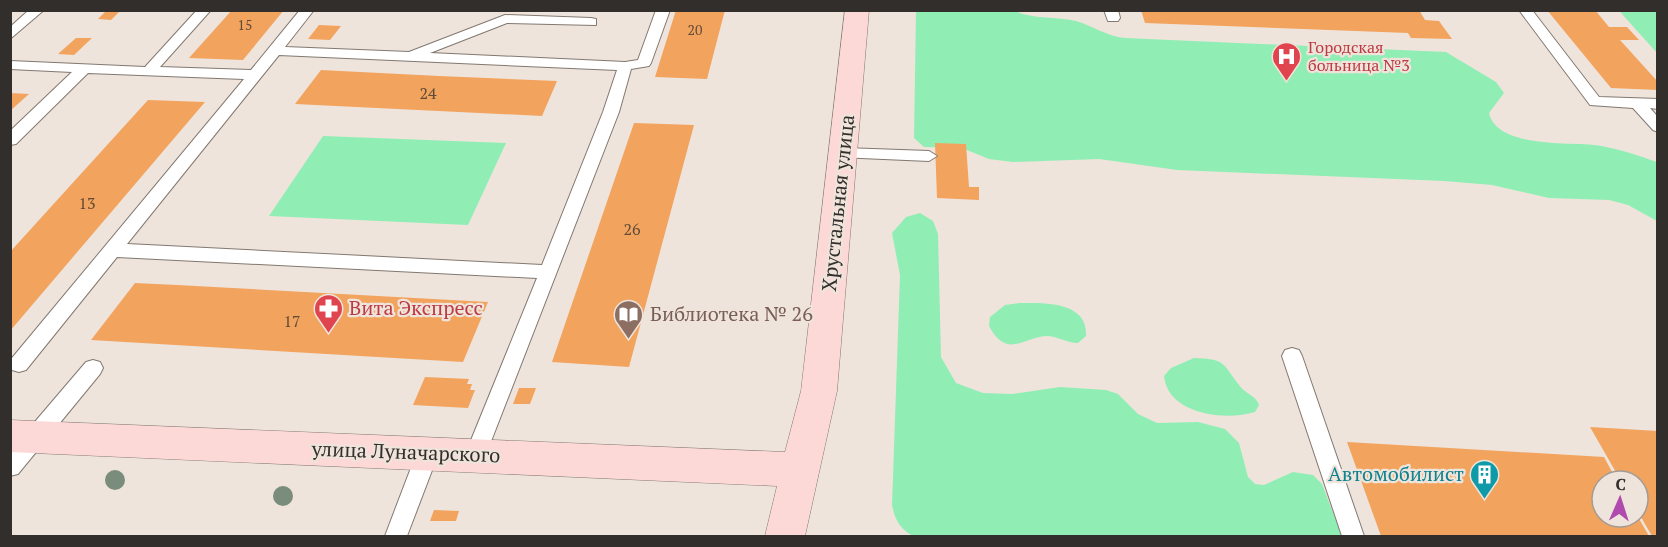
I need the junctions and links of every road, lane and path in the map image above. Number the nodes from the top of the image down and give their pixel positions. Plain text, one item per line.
1 (39, 10) edge
2 (205, 10) edge
3 (308, 10) edge
4 (663, 10) edge
5 (857, 10) edge
6 (1525, 10) edge
7 (591, 22) dead end
8 (17, 23) edge
9 (10, 35) edge
10 (275, 51) junction
11 (412, 57) junction
12 (10, 65) edge
13 (625, 66) junction
14 (84, 69) junction
15 (149, 71) junction
16 (255, 75) junction
17 (1638, 104) junction
18 (1658, 104) edge
19 (1658, 127) edge
20 (10, 140) edge
21 (844, 153) junction
22 (929, 156) dead end
23 (112, 250) junction
24 (548, 272) junction
25 (1292, 356) dead end
26 (19, 364) dead end
27 (93, 368) dead end
28 (23, 437) edge
29 (428, 453) junction
30 (476, 455) junction
31 (10, 466) edge
32 (802, 470) junction
33 (396, 537) edge
34 (785, 537) edge
35 (1353, 537) edge

1 - 8 lane
2 - 15 lane
3 - 10 lane
4 - 13 lane
5 - 21 main road, Хрустальная улица
6 - 17 lane
7 - 11 lane
8 - 9 lane
10 - 11 lane
10 - 16 lane
11 - 13 lane
12 - 14 lane
13 - 24 lane
14 - 15 lane
14 - 20 lane
15 - 16 lane
16 - 23 lane
17 - 18 lane
17 - 19 lane
21 - 22 lane
21 - 32 main road, Хрустальная улица
23 - 24 lane
23 - 26 lane
24 - 30 lane
25 - 35 lane
27 - 28 lane
28 - 29 main road, улица Луначарского
28 - 31 lane
29 - 30 main road, улица Луначарского
29 - 33 lane
30 - 32 main road, улица Луначарского
32 - 34 main road, Хрустальная улица

